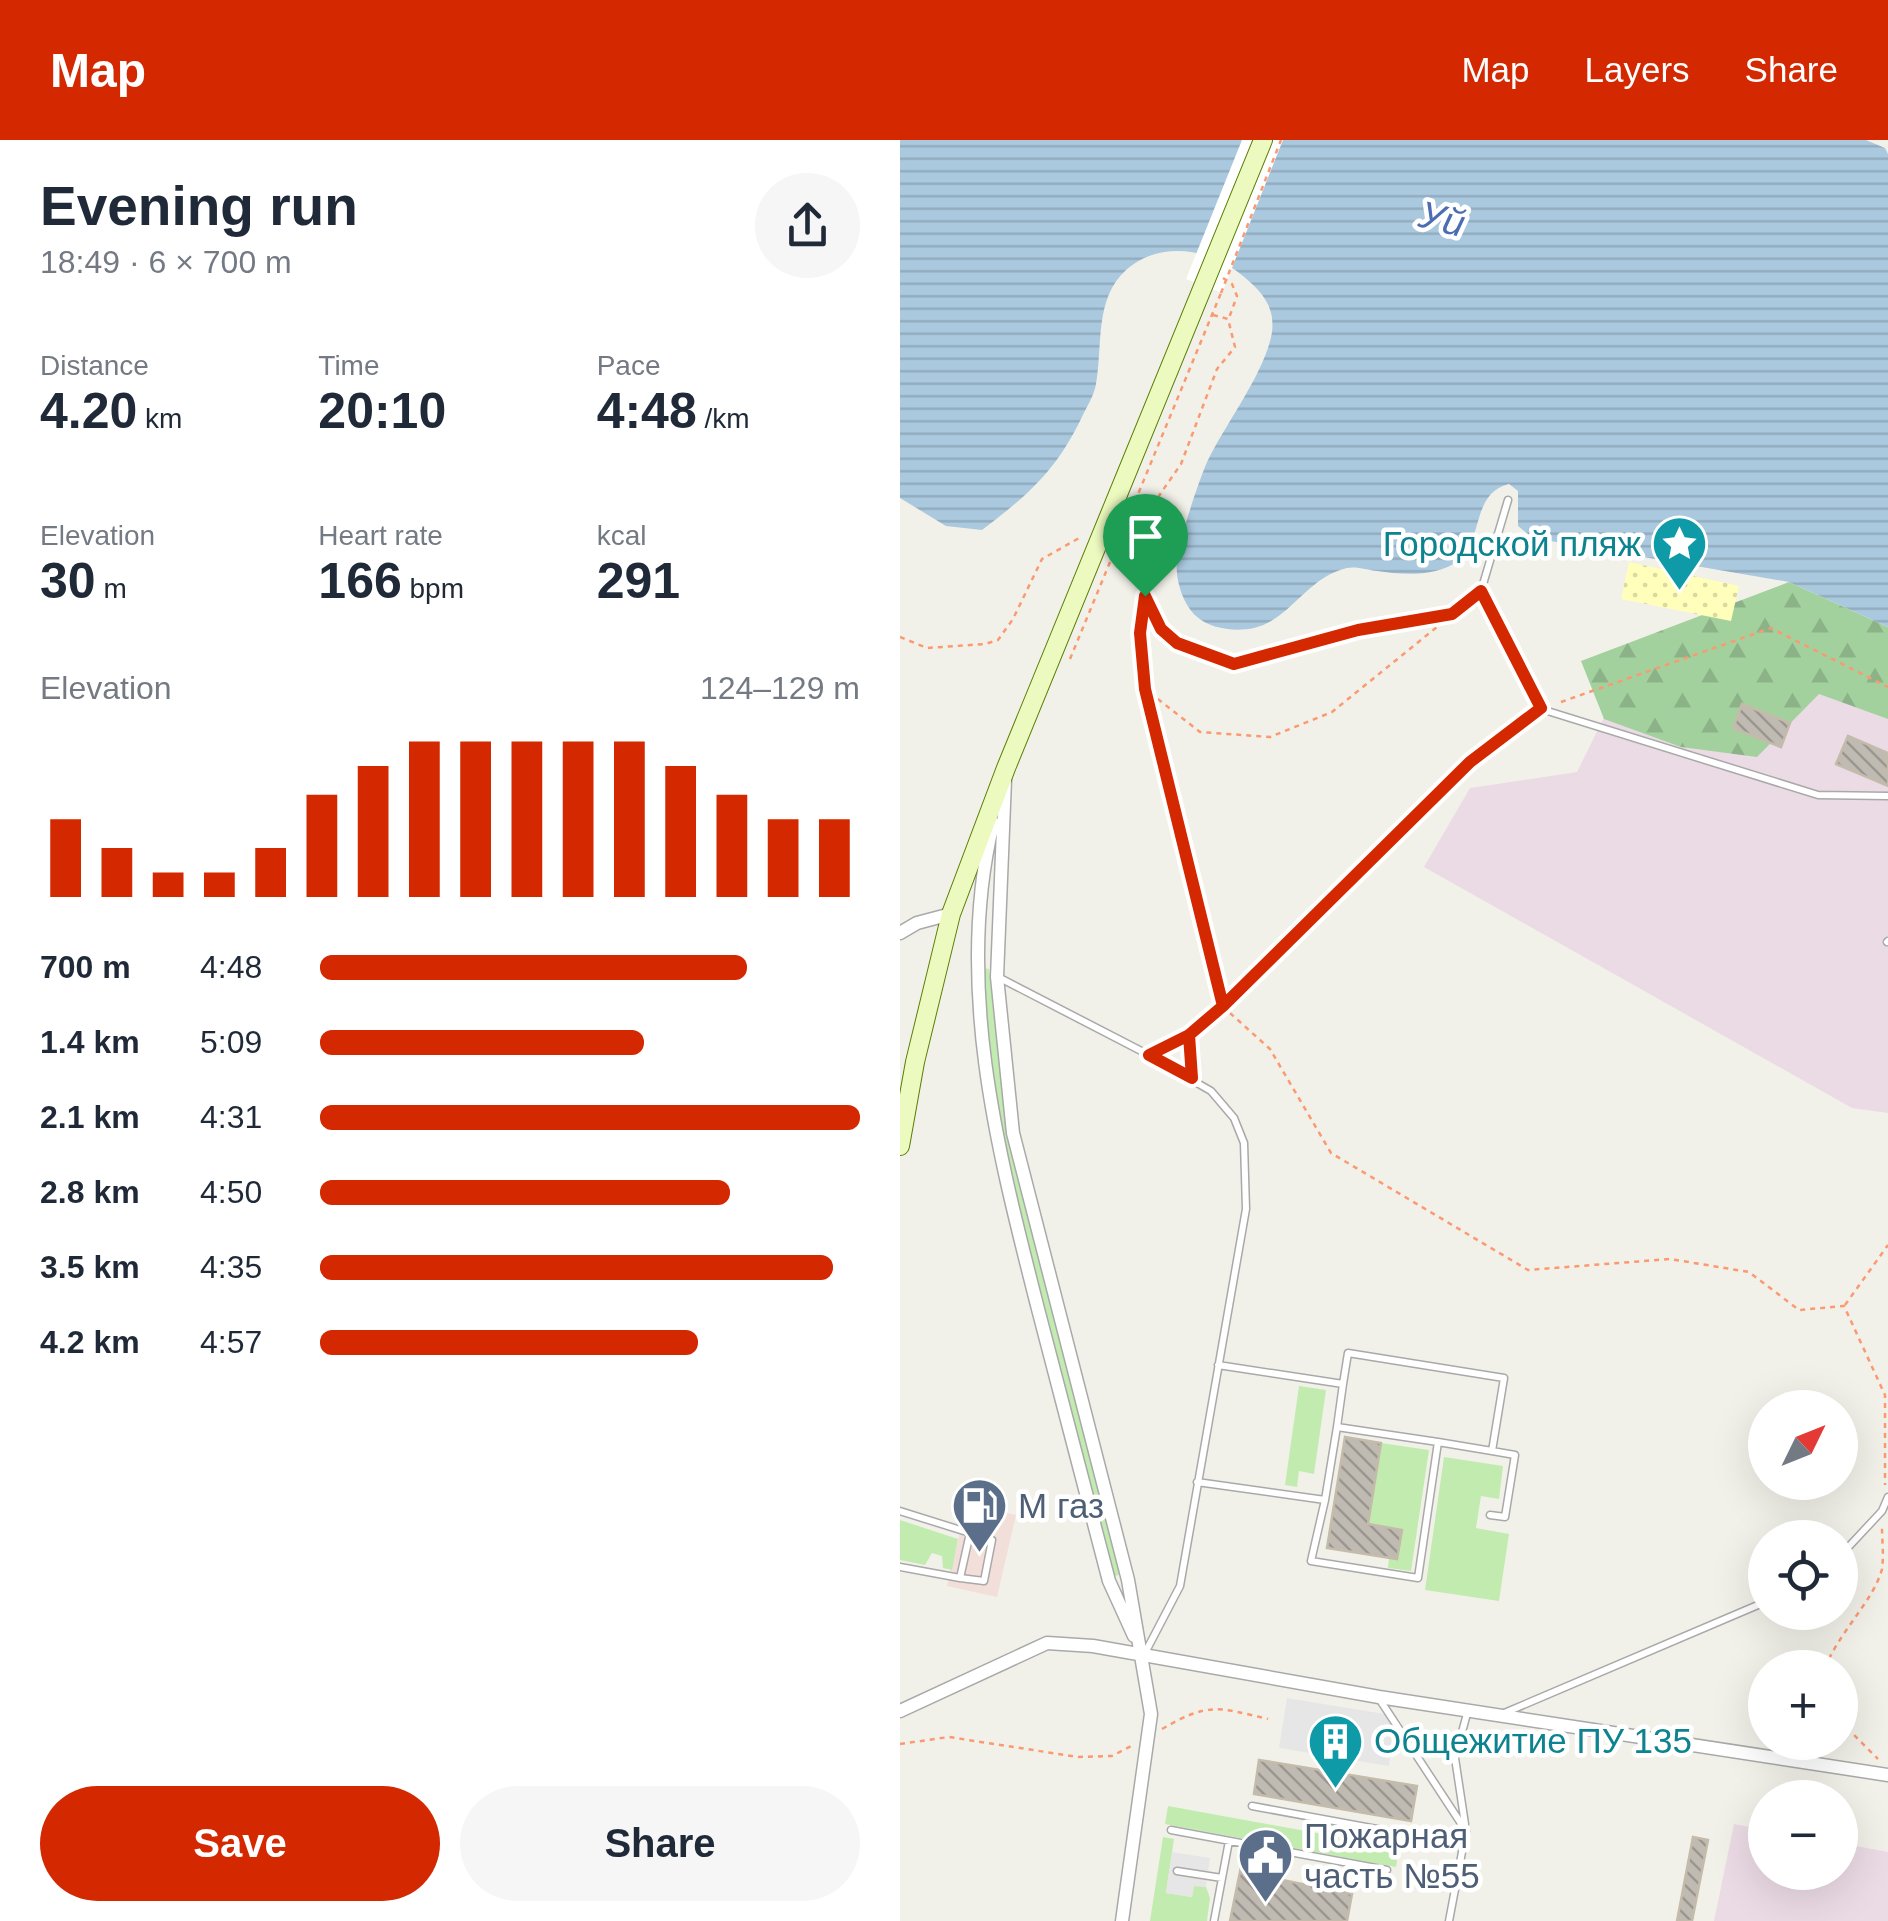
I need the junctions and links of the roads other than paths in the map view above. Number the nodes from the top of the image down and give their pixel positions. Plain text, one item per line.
1 (1263, 140) edge
2 (1508, 500) dead end
3 (1541, 708) junction
4 (1006, 768) junction
5 (1888, 796) edge
6 (951, 914) junction
7 (917, 923) junction
8 (900, 924) edge
9 (900, 933) edge
10 (996, 976) junction
11 (1189, 1035) junction
12 (1149, 1055) junction
13 (1192, 1078) junction
14 (900, 1146) edge
15 (1218, 1364) junction
16 (1342, 1384) junction
17 (1337, 1427) junction
18 (1438, 1442) junction
19 (1492, 1451) junction
20 (1197, 1482) junction
21 (1888, 1497) edge
22 (1325, 1500) junction
23 (900, 1511) edge
24 (1490, 1515) dead end
25 (970, 1533) junction
26 (1858, 1537) edge
27 (900, 1567) edge
28 (960, 1578) junction
29 (1748, 1609) edge
30 (1143, 1656) junction
31 (1378, 1698) junction
32 (1468, 1710) junction
33 (900, 1711) edge
34 (1501, 1714) junction
35 (1888, 1772) edge
36 (1252, 1806) dead end
37 (1171, 1830) dead end
38 (1466, 1830) junction
39 (1229, 1841) junction
40 (1464, 1844) junction
41 (1387, 1870) dead end
42 (1177, 1871) dead end
43 (1222, 1878) junction
44 (1122, 1921) edge
45 (1214, 1921) edge
46 (1449, 1921) edge

1 - 4 street
2 - 3 lane
3 - 5 lane
3 - 11 lane
4 - 6 street
4 - 10 street
4 - 30 street
6 - 7 street
6 - 14 street
7 - 8 lane
7 - 9 street
10 - 12 lane
10 - 30 street
11 - 12 lane
11 - 13 lane
12 - 13 lane
13 - 15 lane
15 - 16 lane
15 - 20 lane
16 - 17 lane
16 - 19 lane
17 - 18 lane
17 - 22 lane
18 - 19 lane
18 - 22 lane
19 - 24 lane
20 - 22 lane
20 - 30 lane
21 - 26 lane
23 - 25 lane
25 - 28 lane
25 - 28 lane
27 - 28 lane
29 - 34 lane
30 - 31 street
30 - 33 street
30 - 44 street
31 - 32 street
31 - 38 lane
32 - 34 street
32 - 38 lane
34 - 35 street
36 - 40 lane
37 - 39 lane
38 - 40 lane
39 - 41 lane
39 - 43 lane
40 - 46 lane
42 - 43 lane
43 - 45 lane

